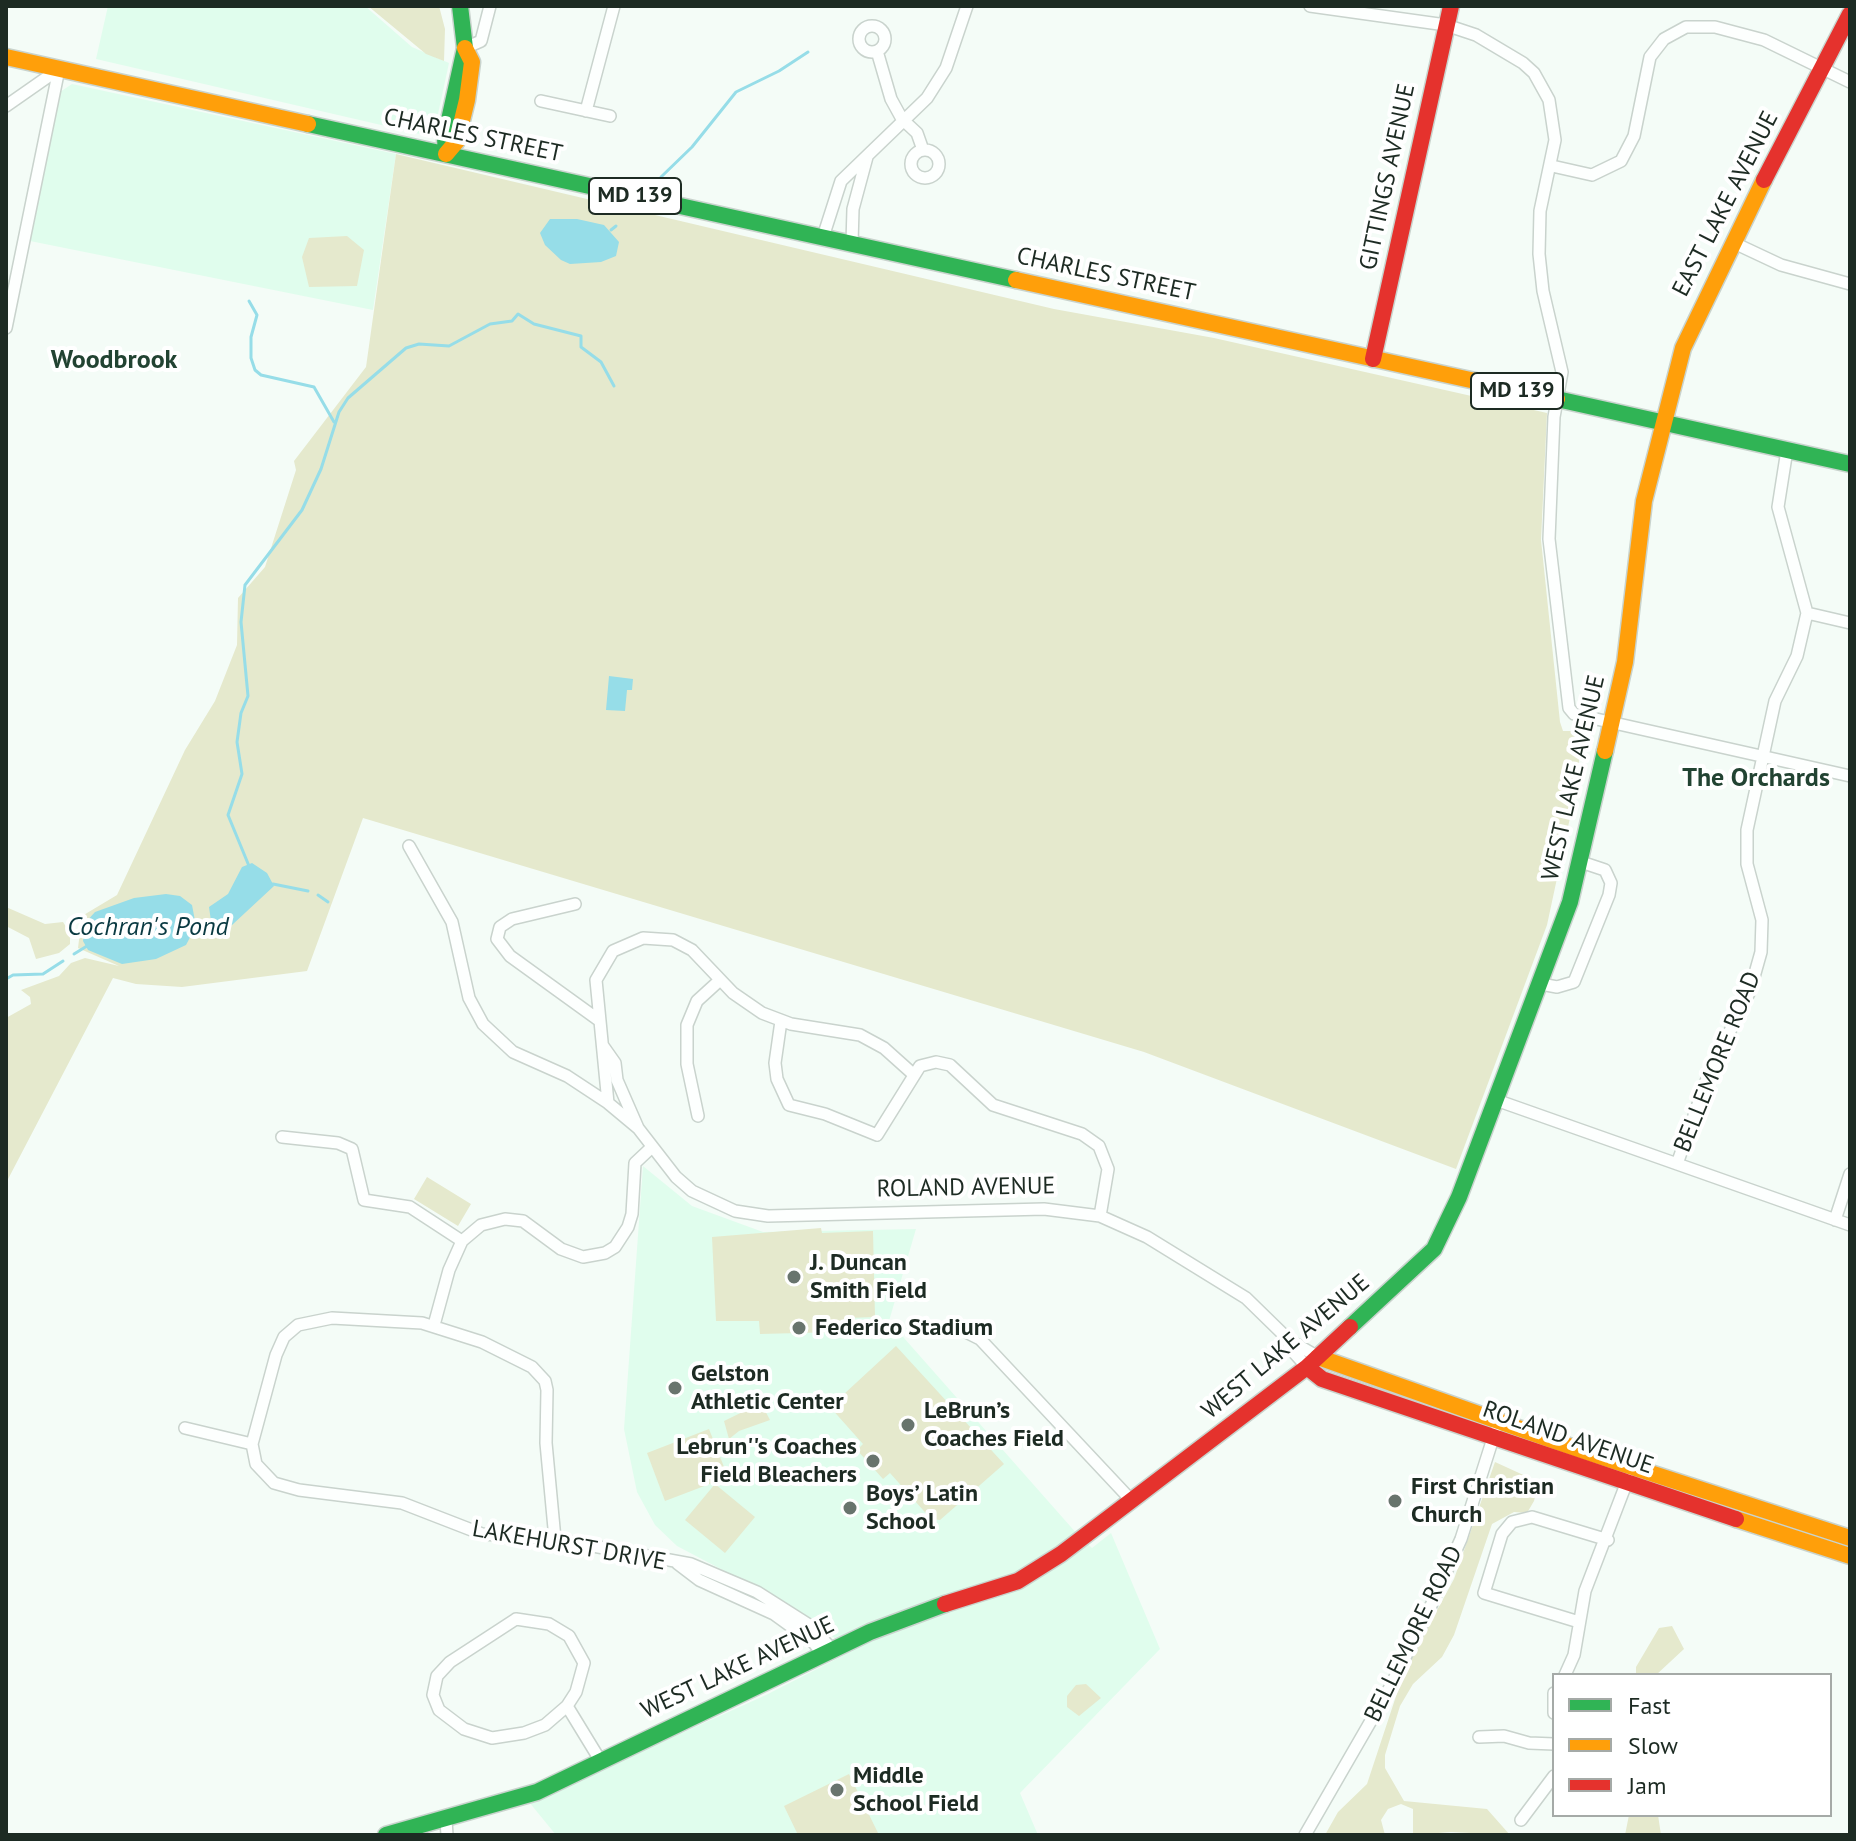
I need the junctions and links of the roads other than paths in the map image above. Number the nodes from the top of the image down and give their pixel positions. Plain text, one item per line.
1 (460, 6) edge
2 (490, 6) edge
3 (614, 6) edge
4 (967, 6) edge
5 (1310, 6) edge
6 (1451, 6) edge
7 (1850, 14) edge
8 (1446, 25) junction
9 (465, 48) junction
10 (877, 51) dead end
11 (6, 57) edge
12 (1823, 68) junction
13 (59, 69) junction
14 (1850, 82) edge
15 (541, 101) dead end
16 (6, 106) edge
17 (586, 111) junction
18 (610, 116) dead end
19 (902, 119) junction
20 (923, 150) dead end
21 (869, 153) junction
22 (446, 154) junction
23 (1552, 166) junction
24 (823, 237) junction
25 (1732, 242) junction
26 (852, 243) junction
27 (1850, 284) edge
28 (6, 328) edge
29 (1373, 359) junction
30 (1558, 400) junction
31 (1661, 423) junction
32 (1787, 450) junction
33 (1850, 464) edge
34 (1807, 613) junction
35 (1850, 623) edge
36 (1612, 722) junction
37 (1762, 756) junction
38 (1850, 776) edge
39 (409, 846) dead end
40 (1581, 862) junction
41 (575, 904) dead end
42 (720, 980) junction
43 (1541, 984) junction
44 (600, 1021) junction
45 (781, 1021) junction
46 (602, 1045) junction
47 (913, 1074) junction
48 (1496, 1100) junction
49 (608, 1103) junction
50 (698, 1116) dead end
51 (638, 1128) junction
52 (282, 1137) dead end
53 (652, 1147) junction
54 (1677, 1164) junction
55 (1850, 1174) edge
56 (1100, 1216) junction
57 (1835, 1220) junction
58 (1850, 1225) edge
59 (462, 1241) junction
60 (434, 1325) junction
61 (964, 1331) dead end
62 (1312, 1362) junction
63 (185, 1428) dead end
64 (1496, 1430) junction
65 (252, 1444) junction
66 (1632, 1467) junction
67 (1627, 1484) junction
68 (1132, 1501) junction
69 (1850, 1538) edge
70 (555, 1539) junction
71 (1608, 1540) junction
72 (1850, 1556) edge
73 (1579, 1622) junction
74 (828, 1653) junction
75 (1566, 1673) edge
76 (567, 1706) junction
77 (1479, 1737) dead end
78 (1552, 1744) edge
79 (600, 1760) junction
80 (1552, 1779) edge
81 (1521, 1820) dead end
82 (446, 1828) edge
83 (1307, 1834) edge
84 (386, 1835) edge

1 - 9 street
2 - 9 street
3 - 17 street
4 - 19 street
5 - 8 street
6 - 8 street, GITTINGS AVENUE
7 - 12 street, EAST LAKE AVENUE
8 - 23 street
8 - 29 street, GITTINGS AVENUE
9 - 22 street
10 - 19 street
11 - 13 street, CHARLES STREET / MD 139
12 - 14 street
12 - 23 street
12 - 25 street, EAST LAKE AVENUE
13 - 16 street
13 - 22 street, CHARLES STREET / MD 139
13 - 28 street
15 - 17 street
17 - 18 street
19 - 20 street
19 - 21 street
21 - 24 street
21 - 26 street
22 - 24 street, CHARLES STREET / MD 139
23 - 30 street
24 - 26 street, CHARLES STREET / MD 139
25 - 27 street
25 - 31 street, EAST LAKE AVENUE
26 - 29 street, CHARLES STREET / MD 139
29 - 30 street, MD 139
30 - 31 street, MD 139
30 - 36 street
31 - 32 street, MD 139
31 - 36 street, WEST LAKE AVENUE
32 - 33 street, MD 139
32 - 34 street, BELLEMORE ROAD
34 - 35 street
34 - 37 street, BELLEMORE ROAD
36 - 37 street
36 - 40 street, WEST LAKE AVENUE
37 - 38 street
37 - 54 street, BELLEMORE ROAD
39 - 49 street
40 - 43 street, WEST LAKE AVENUE
40 - 43 street
41 - 44 street
42 - 44 street
42 - 45 street
42 - 50 street
43 - 48 street, WEST LAKE AVENUE
44 - 46 street
45 - 47 street
45 - 47 street
46 - 49 street
46 - 51 street
47 - 56 street
48 - 54 street
48 - 62 street, WEST LAKE AVENUE
49 - 51 street
51 - 53 street, ROLAND AVENUE
52 - 59 street
53 - 56 street, ROLAND AVENUE
53 - 59 street
54 - 57 street
55 - 57 street
56 - 62 street, ROLAND AVENUE
57 - 58 street
59 - 60 street
60 - 65 street
60 - 70 street
61 - 68 street
62 - 64 street, ROLAND AVENUE
62 - 68 street, WEST LAKE AVENUE
63 - 65 street
64 - 66 street, ROLAND AVENUE
64 - 67 street, ROLAND AVENUE
64 - 83 street, BELLEMORE ROAD
65 - 70 street, LAKEHURST DRIVE
66 - 67 street
66 - 69 street, ROLAND AVENUE
67 - 71 street
67 - 72 street, ROLAND AVENUE
68 - 74 street, WEST LAKE AVENUE
70 - 74 street, LAKEHURST DRIVE
71 - 73 street
71 - 73 street
73 - 75 street
74 - 79 street, WEST LAKE AVENUE
76 - 76 street
76 - 79 street
77 - 78 street
79 - 82 street, WEST LAKE AVENUE
80 - 81 street
82 - 84 street, WEST LAKE AVENUE

